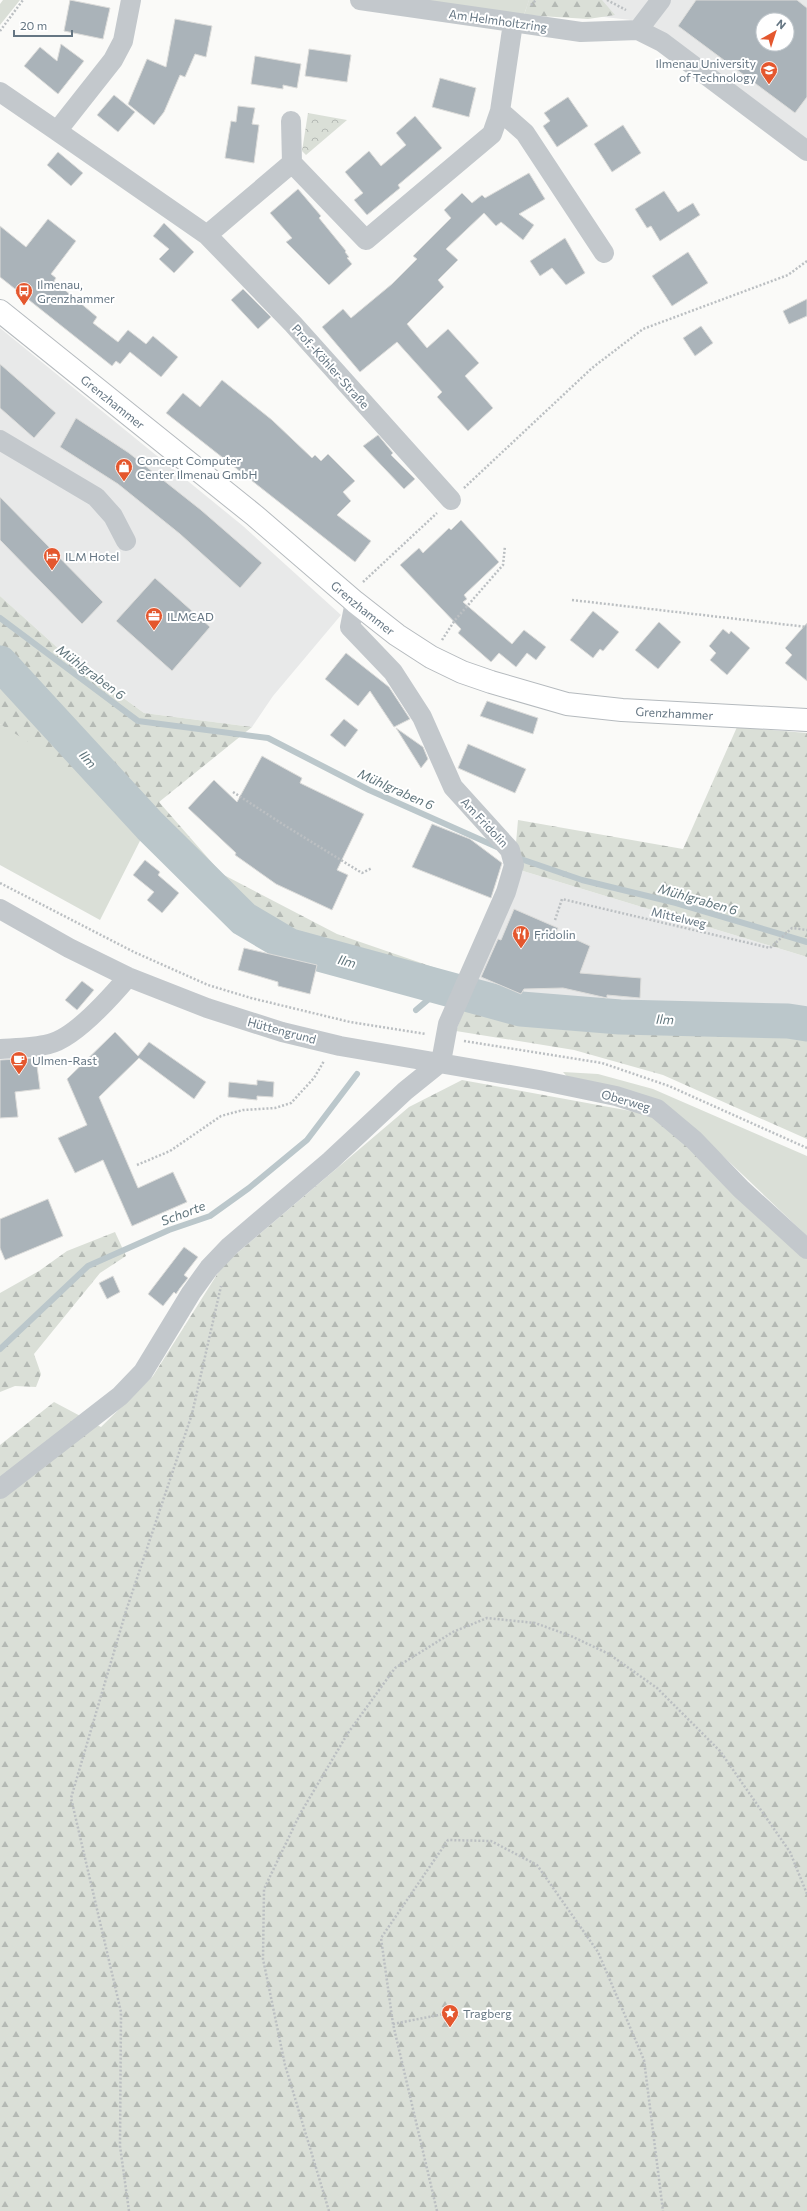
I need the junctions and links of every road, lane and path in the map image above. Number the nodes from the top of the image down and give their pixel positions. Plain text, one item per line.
1 (23, 0) edge
2 (131, 0) edge
3 (360, 0) edge
4 (607, 0) edge
5 (661, 0) edge
6 (632, 10) dead end
7 (513, 23) junction
8 (638, 30) junction
9 (0, 31) edge
10 (0, 92) edge
11 (500, 111) junction
12 (291, 121) dead end
13 (57, 131) junction
14 (807, 151) edge
15 (292, 163) junction
16 (207, 236) junction
17 (604, 253) dead end
18 (807, 261) edge
19 (0, 311) edge
20 (0, 440) edge
21 (450, 500) junction
22 (126, 541) dead end
23 (505, 546) dead end
24 (572, 600) dead end
25 (355, 602) junction
26 (807, 627) edge
27 (432, 657) junction
28 (807, 720) edge
29 (233, 792) dead end
30 (372, 868) dead end
31 (0, 883) edge
32 (0, 909) edge
33 (555, 920) dead end
34 (807, 930) edge
35 (128, 977) junction
36 (446, 1031) junction
37 (332, 1044) junction
38 (0, 1049) edge
39 (441, 1062) junction
40 (807, 1148) edge
41 (137, 1165) dead end
42 (807, 1249) edge
43 (222, 1284) dead end
44 (0, 1489) edge
45 (807, 1894) edge
46 (459, 2011) dead end
47 (393, 2024) junction
48 (129, 2211) edge
49 (329, 2211) edge
50 (437, 2211) edge
51 (663, 2211) edge

1 - 9 path
2 - 13 street
3 - 7 street, Am Helmholtzring
4 - 6 path
5 - 8 street
7 - 8 street, Am Helmholtzring
7 - 11 street
8 - 14 street
10 - 13 street, Prof.-Köhler-Straße
11 - 15 street
11 - 17 street
12 - 15 street
13 - 16 street, Prof.-Köhler-Straße
15 - 16 street
16 - 21 street, Prof.-Köhler-Straße
18 - 21 path
19 - 25 main road, Grenzhammer
20 - 22 street
21 - 25 path
23 - 27 path
24 - 26 path
25 - 27 main road, Grenzhammer
25 - 36 street, Am Fridolin
27 - 28 main road, Grenzhammer
29 - 30 path
31 - 36 path
32 - 35 street, Hüttengrund
33 - 34 path, Mittelweg
35 - 37 street, Hüttengrund
35 - 38 street
36 - 39 street, Am Fridolin
36 - 40 path
37 - 39 street, Hüttengrund
37 - 41 path
39 - 42 street, Oberweg
39 - 44 street
43 - 48 path
45 - 49 path
46 - 47 path
47 - 50 path
47 - 51 path

